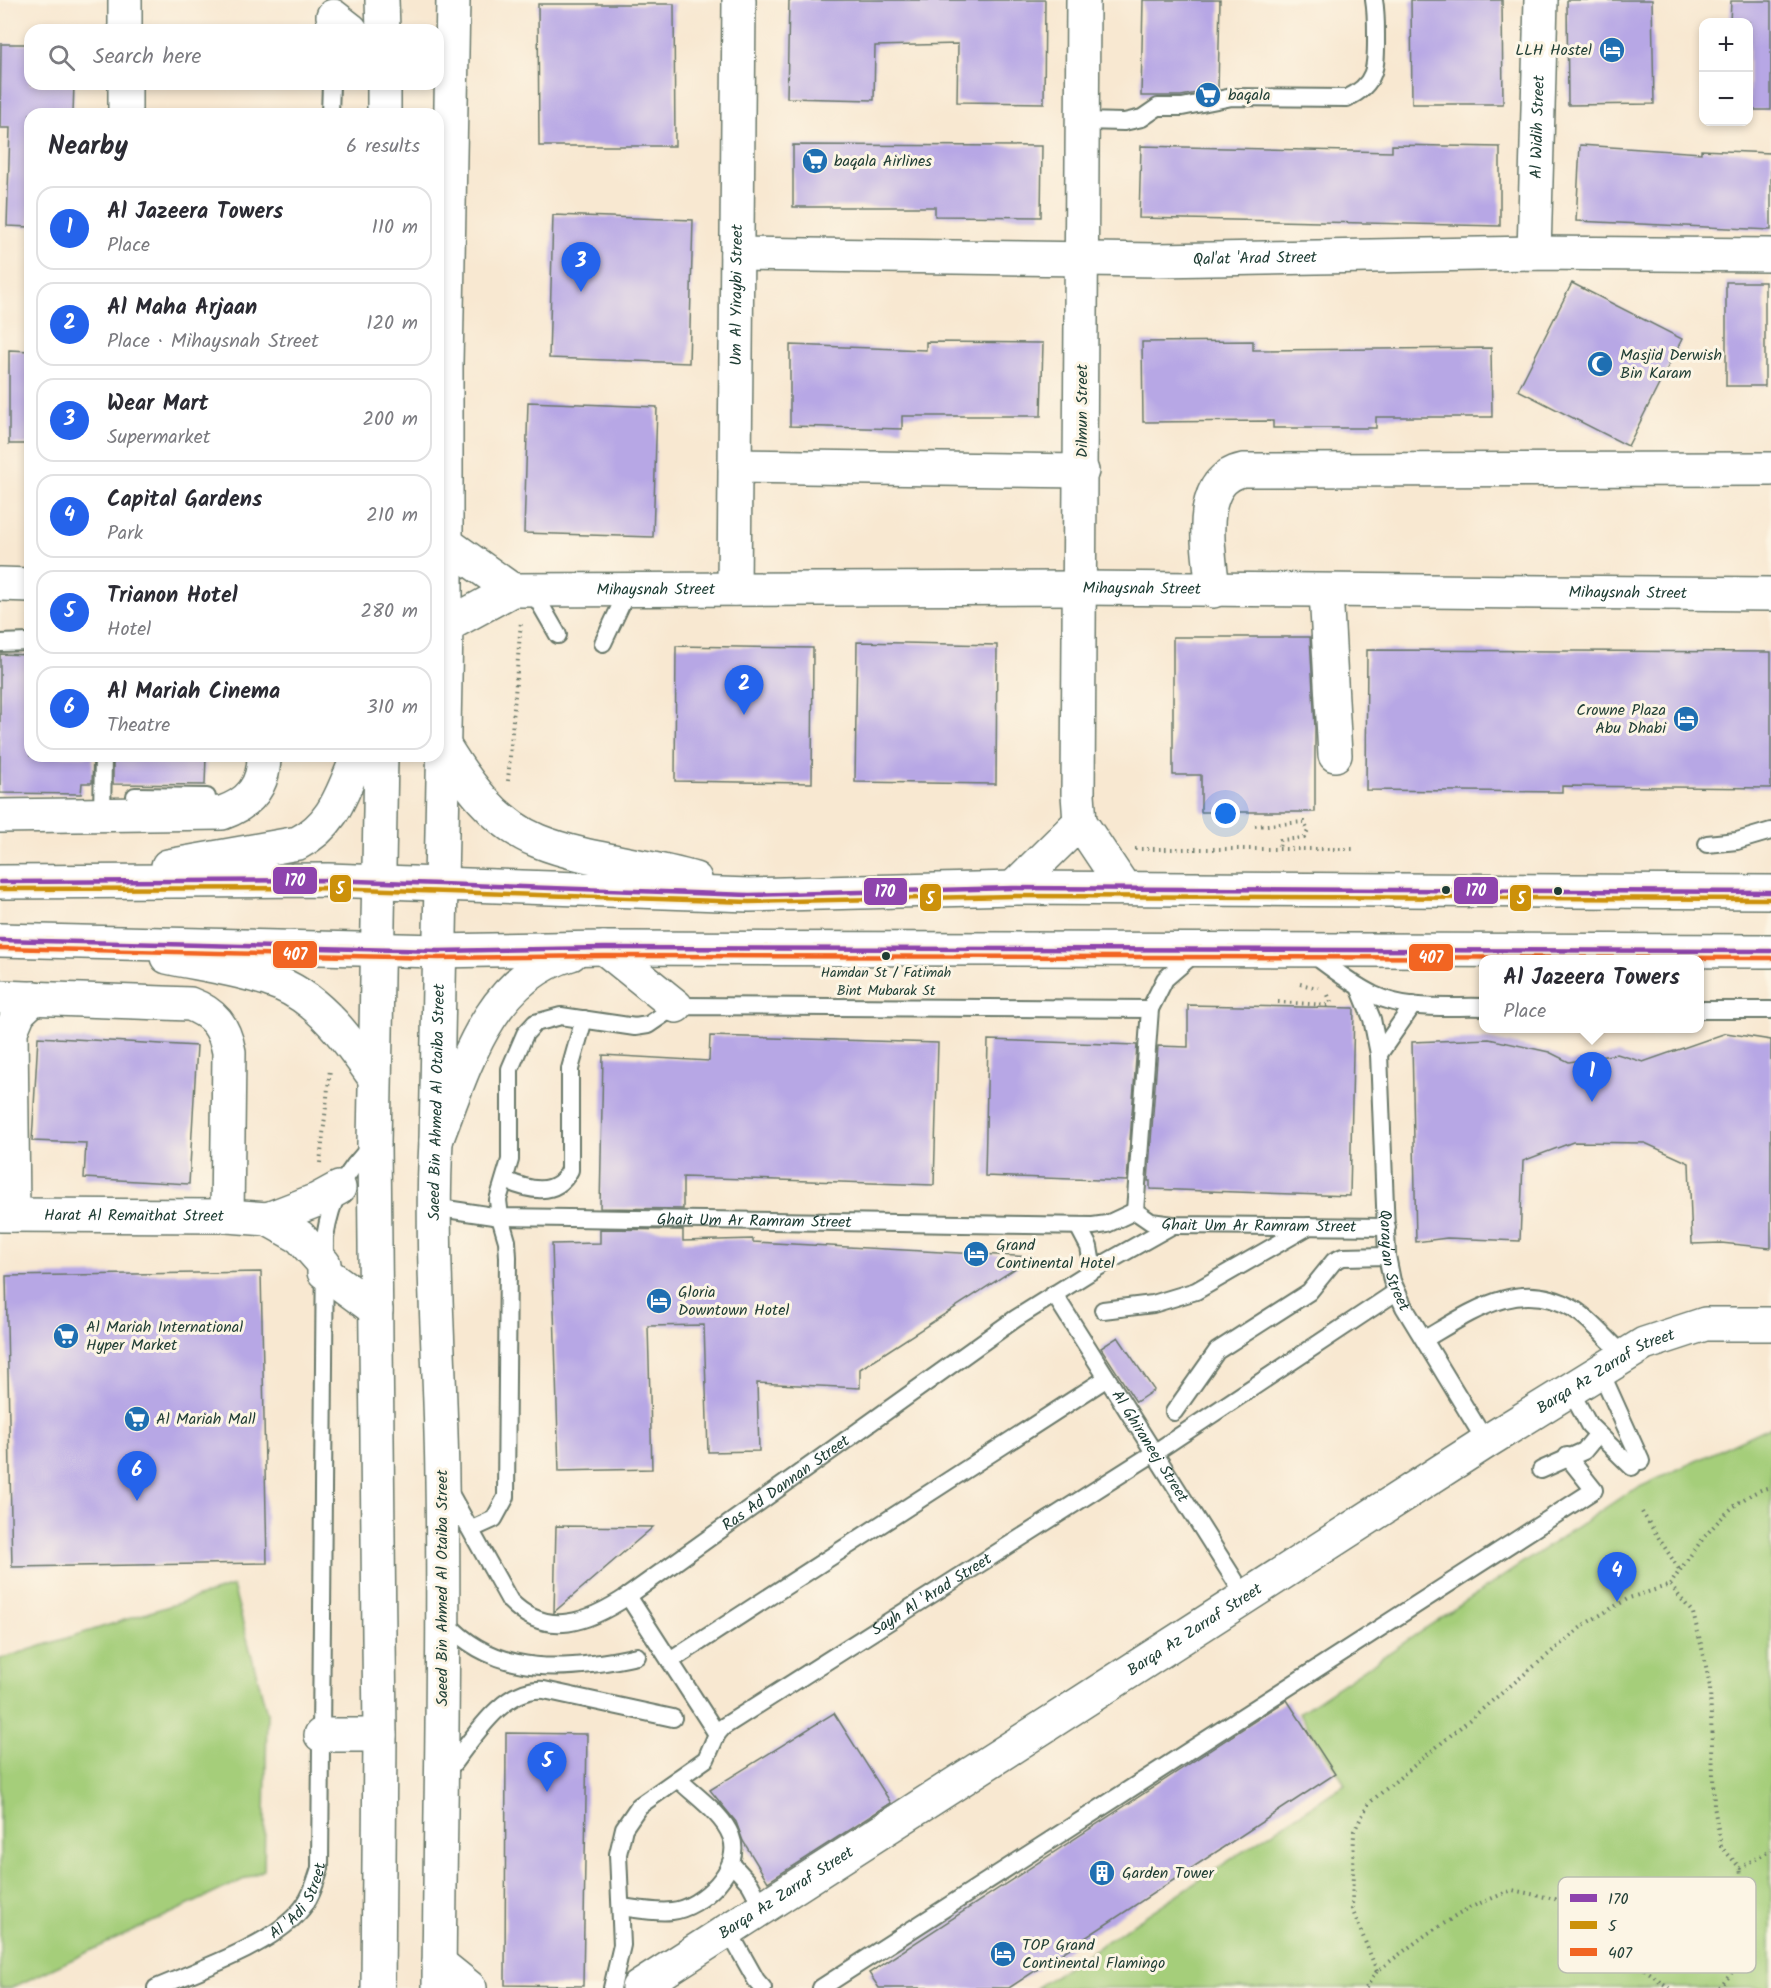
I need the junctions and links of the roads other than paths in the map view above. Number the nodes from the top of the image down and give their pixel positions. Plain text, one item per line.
1 (125, 0) edge
2 (382, 0) edge
3 (453, 0) edge
4 (739, 0) edge
5 (1083, 0) edge
6 (1374, 0) edge
7 (1541, 0) edge
8 (125, 24) edge
9 (383, 24) edge
10 (125, 90) edge
11 (331, 90) edge
12 (384, 90) edge
13 (125, 108) edge
14 (330, 108) edge
15 (384, 108) edge
16 (1083, 121) junction
17 (1534, 253) junction
18 (736, 254) junction
19 (1771, 255) edge
20 (1083, 259) junction
21 (735, 466) junction
22 (1771, 469) edge
23 (1082, 471) junction
24 (446, 543) junction
25 (0, 584) edge
26 (24, 585) edge
27 (1081, 588) junction
28 (734, 589) junction
29 (522, 590) junction
30 (628, 590) junction
31 (1213, 591) junction
32 (1326, 591) junction
33 (1771, 594) edge
34 (446, 626) junction
35 (558, 635) dead end
36 (24, 642) edge
37 (0, 643) edge
38 (603, 643) dead end
39 (444, 705) edge
40 (444, 746) edge
41 (1335, 754) dead end
42 (103, 762) edge
43 (264, 762) edge
44 (355, 762) edge
45 (381, 762) edge
46 (443, 762) edge
47 (135, 796) dead end
48 (250, 798) junction
49 (0, 816) edge
50 (102, 816) junction
51 (1080, 822) junction
52 (1771, 831) edge
53 (1707, 844) dead end
54 (0, 882) edge
55 (380, 882) junction
56 (440, 882) junction
57 (95, 883) junction
58 (1013, 888) junction
59 (1124, 888) junction
60 (1771, 892) edge
61 (749, 895) junction
62 (0, 940) edge
63 (92, 941) junction
64 (377, 948) junction
65 (598, 948) junction
66 (1203, 948) junction
67 (1306, 950) junction
68 (439, 951) junction
69 (1771, 951) edge
70 (1359, 987) junction
71 (0, 998) edge
72 (34, 998) junction
73 (1413, 1005) junction
74 (676, 1006) junction
75 (1479, 1007) edge
76 (1150, 1009) junction
77 (1704, 1010) edge
78 (1771, 1010) edge
79 (584, 1019) junction
80 (1379, 1054) junction
81 (375, 1077) junction
82 (436, 1141) junction
83 (374, 1144) junction
84 (505, 1179) junction
85 (328, 1194) junction
86 (433, 1207) junction
87 (1135, 1211) junction
88 (6, 1215) edge
89 (227, 1216) junction
90 (500, 1217) junction
91 (268, 1219) junction
92 (1078, 1226) junction
93 (1173, 1226) junction
94 (1310, 1226) junction
95 (1387, 1227) junction
96 (1387, 1256) junction
97 (324, 1268) junction
98 (1093, 1270) junction
99 (1396, 1292) junction
100 (1054, 1294) junction
101 (376, 1310) junction
102 (1103, 1310) dead end
103 (1771, 1324) edge
104 (1425, 1340) junction
105 (1612, 1363) junction
106 (1107, 1378) junction
107 (1570, 1390) junction
108 (1174, 1412) dead end
109 (1597, 1435) junction
110 (1486, 1442) junction
111 (1154, 1453) junction
112 (1567, 1456) junction
113 (1540, 1470) dead end
114 (442, 1480) junction
115 (472, 1529) junction
116 (628, 1596) junction
117 (1246, 1598) junction
118 (442, 1618) junction
119 (637, 1656) dead end
120 (670, 1661) junction
121 (673, 1718) dead end
122 (717, 1734) junction
123 (321, 1735) junction
124 (380, 1735) junction
125 (443, 1777) junction
126 (678, 1779) junction
127 (730, 1863) junction
128 (621, 1907) junction
129 (763, 1908) junction
130 (728, 1930) junction
131 (439, 1976) edge
132 (651, 1984) edge
133 (754, 1985) edge
134 (156, 1988) edge
135 (378, 1988) edge
136 (470, 1988) edge
137 (612, 1988) edge
138 (821, 1988) edge

1 - 8 main road
2 - 9 main road
3 - 24 main road, Saeed Bin Ahmed Al Otaiba Street
4 - 18 main road, Um Al Yiraybi Street
5 - 16 main road, Dilmun Street
6 - 16 lane
7 - 17 main road, Al Widih Street
10 - 13 main road
11 - 14 lane
12 - 15 main road
16 - 20 main road, Dilmun Street
17 - 19 main road, Qal'at 'Arad Street
17 - 20 main road, Qal'at 'Arad Street
18 - 20 main road, Qal'at 'Arad Street
18 - 21 main road, Um Al Yiraybi Street
20 - 23 main road, Dilmun Street
21 - 23 main road
21 - 28 main road, Um Al Yiraybi Street
22 - 31 main road
23 - 27 main road, Dilmun Street
24 - 29 main road
24 - 34 main road, Saeed Bin Ahmed Al Otaiba Street
25 - 26 main road
27 - 28 main road, Mihaysnah Street
27 - 31 main road, Mihaysnah Street
27 - 51 main road, Dilmun Street
28 - 30 main road, Mihaysnah Street
29 - 30 main road, Mihaysnah Street
29 - 34 main road, Mihaysnah Street
29 - 35 lane
30 - 38 lane
31 - 32 main road, Mihaysnah Street
32 - 33 main road, Mihaysnah Street
32 - 41 main road
34 - 39 main road, Saeed Bin Ahmed Al Otaiba Street
36 - 37 lane
40 - 61 main road
42 - 50 lane
43 - 48 main road
44 - 57 main road
45 - 55 main road
46 - 56 main road, Saeed Bin Ahmed Al Otaiba Street
47 - 48 lane
48 - 50 main road
49 - 50 main road
51 - 58 main road
51 - 59 main road
52 - 53 lane
54 - 57 main road
55 - 56 main road
55 - 57 main road
55 - 64 main road
56 - 61 main road
56 - 68 main road, Saeed Bin Ahmed Al Otaiba Street
58 - 59 main road
58 - 61 main road
59 - 60 main road
62 - 63 main road
63 - 64 main road
63 - 81 main road
64 - 68 main road
64 - 81 main road
65 - 66 main road
65 - 68 main road
65 - 74 main road
65 - 82 main road
66 - 67 main road
66 - 76 lane
67 - 69 main road
67 - 70 lane
68 - 82 main road, Saeed Bin Ahmed Al Otaiba Street
70 - 73 lane
70 - 80 lane, Qaray'an Street
71 - 72 main road
72 - 88 main road
72 - 89 main road
73 - 75 lane
73 - 80 lane
74 - 76 lane
74 - 79 lane
76 - 87 lane
77 - 78 lane
79 - 84 lane
79 - 84 lane
80 - 95 lane, Qaray'an Street
81 - 83 main road
82 - 86 main road, Saeed Bin Ahmed Al Otaiba Street
83 - 85 lane, Al 'Adi Street
83 - 101 main road
84 - 90 lane
85 - 91 main road, Harat Al Remaithat Street
85 - 97 lane, Al 'Adi Street
86 - 90 lane, Ghait Um Ar Ramram Street
86 - 114 main road, Saeed Bin Ahmed Al Otaiba Street
87 - 92 lane, Ghait Um Ar Ramram Street
87 - 93 lane, Ghait Um Ar Ramram Street
88 - 89 main road, Harat Al Remaithat Street
89 - 91 main road, Harat Al Remaithat Street
90 - 92 lane, Ghait Um Ar Ramram Street
90 - 115 lane
91 - 97 main road, Harat Al Remaithat Street
92 - 98 lane
93 - 94 lane, Ghait Um Ar Ramram Street
93 - 98 lane, Ras Ad Dannan Street
94 - 95 lane, Ghait Um Ar Ramram Street
94 - 102 lane
95 - 96 lane, Qaray'an Street
96 - 99 lane, Qaray'an Street
96 - 108 lane
97 - 101 main road, Harat Al Remaithat Street
97 - 123 lane, Al 'Adi Street
98 - 100 lane, Ras Ad Dannan Street
99 - 104 lane, Qaray'an Street
99 - 111 lane, Sayh Al 'Arad Street
100 - 106 lane, Al Ghiraneej Street
100 - 116 lane, Ras Ad Dannan Street
101 - 124 main road
103 - 105 main road, Barqa Az Zarraf Street
104 - 105 lane
104 - 110 lane, Qaray'an Street
105 - 107 main road, Barqa Az Zarraf Street
105 - 109 lane
106 - 111 lane, Al Ghiraneej Street
106 - 120 lane
107 - 109 lane
107 - 110 main road, Barqa Az Zarraf Street
109 - 112 lane
110 - 117 main road, Barqa Az Zarraf Street
111 - 117 lane, Al Ghiraneej Street
111 - 122 lane, Sayh Al 'Arad Street
112 - 113 lane
112 - 138 lane
114 - 115 lane, Ras Ad Dannan Street
114 - 118 main road, Saeed Bin Ahmed Al Otaiba Street
115 - 116 lane, Ras Ad Dannan Street
116 - 120 lane
117 - 129 main road, Barqa Az Zarraf Street
118 - 119 lane
118 - 125 main road, Saeed Bin Ahmed Al Otaiba Street
120 - 122 lane
121 - 125 lane
122 - 126 lane, Sayh Al 'Arad Street
123 - 124 main road
123 - 134 lane, Al 'Adi Street
124 - 135 main road
125 - 131 main road, Saeed Bin Ahmed Al Otaiba Street
126 - 127 lane
126 - 128 lane, Sayh Al 'Arad Street
127 - 128 lane
127 - 129 lane
128 - 137 lane, Sayh Al 'Arad Street
129 - 130 main road, Barqa Az Zarraf Street
130 - 132 main road, Barqa Az Zarraf Street
130 - 133 lane
131 - 136 main road

